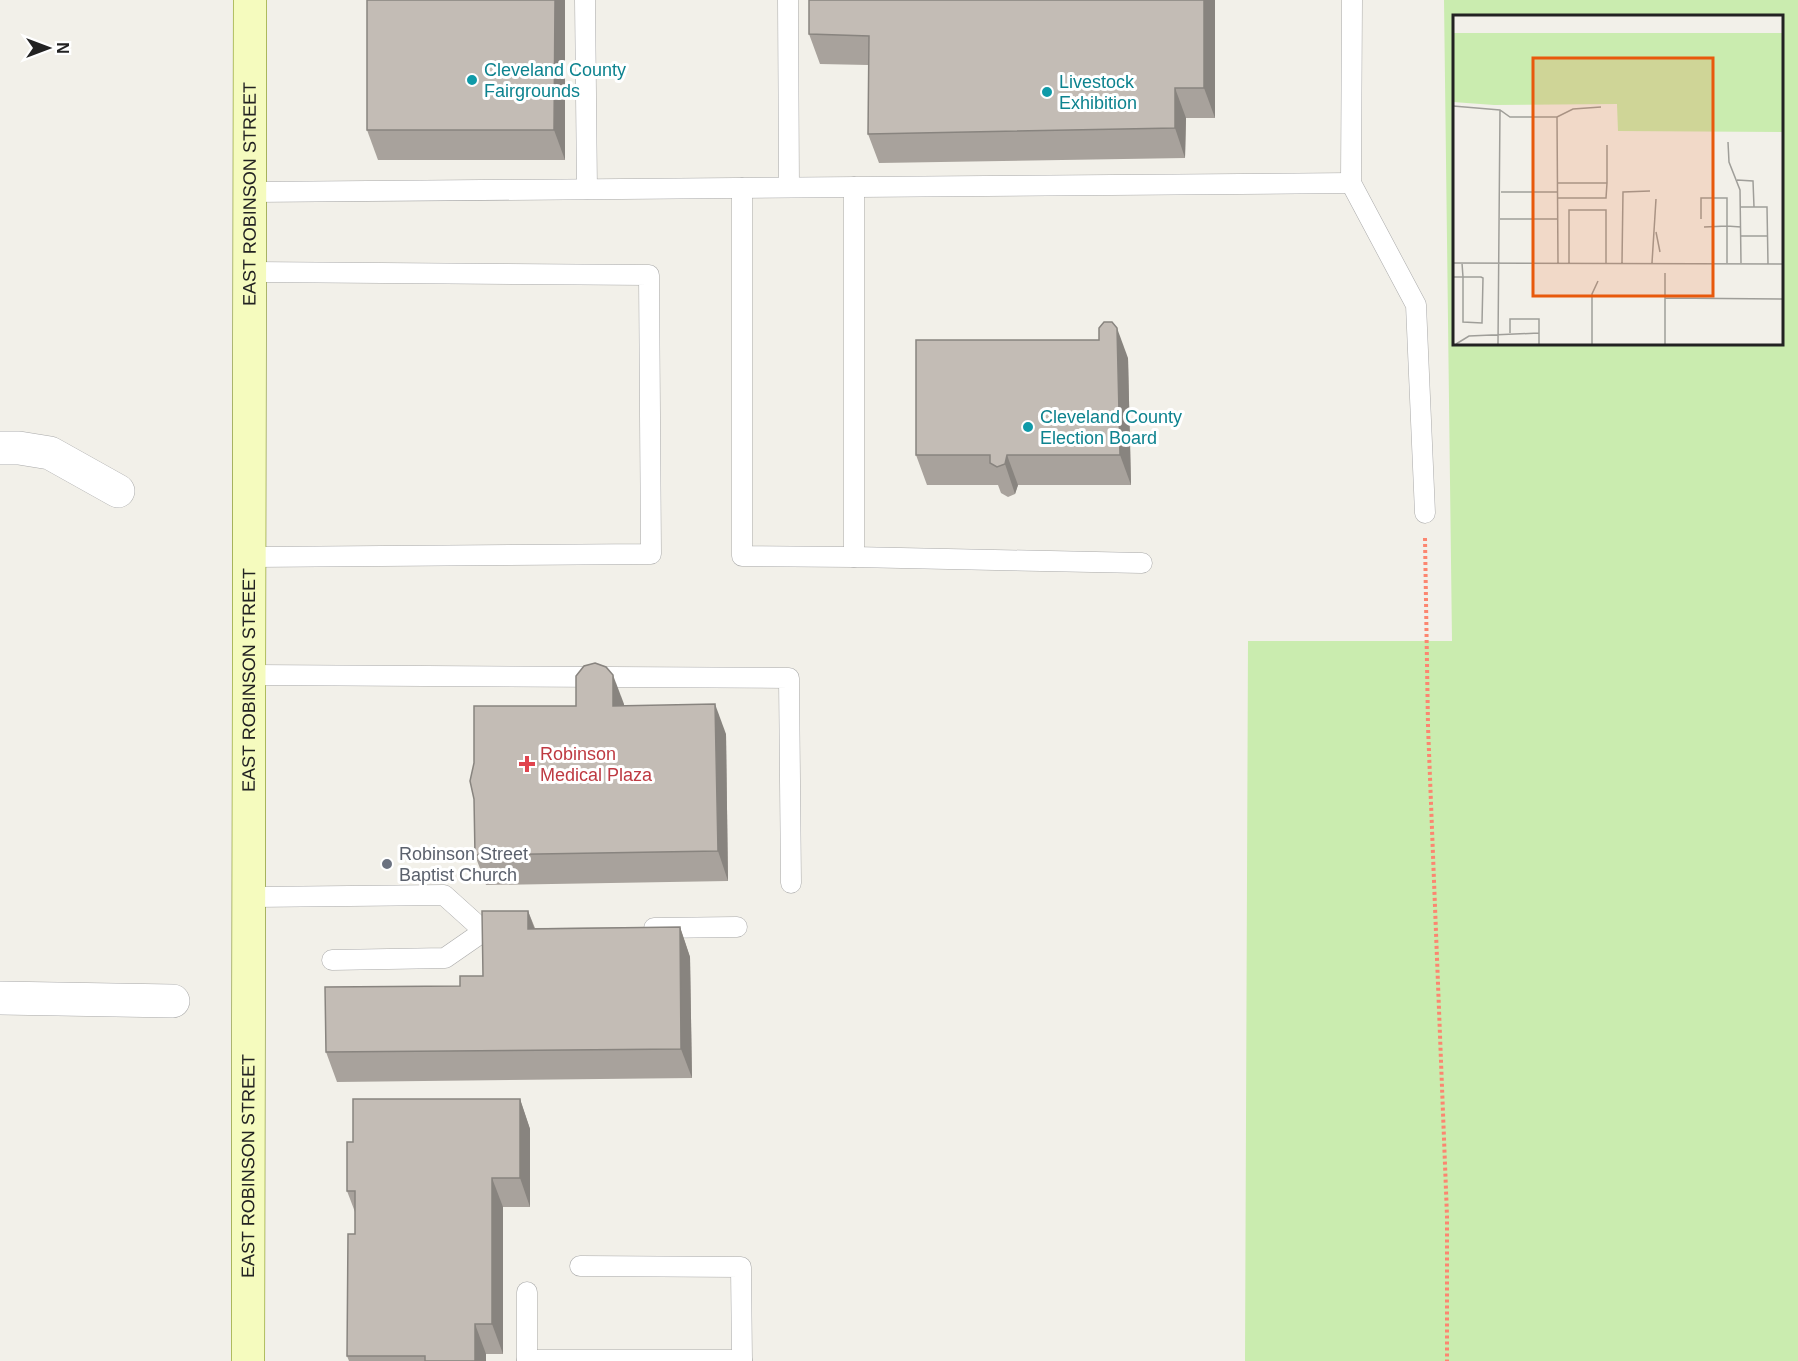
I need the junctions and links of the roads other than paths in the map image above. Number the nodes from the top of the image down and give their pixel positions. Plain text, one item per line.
1 (250, 0) edge
2 (585, 0) edge
3 (788, 0) edge
4 (1352, 0) edge
5 (1352, 183) junction
6 (789, 187) junction
7 (854, 187) junction
8 (742, 188) junction
9 (587, 189) junction
10 (250, 192) junction
11 (250, 272) junction
12 (0, 448) edge
13 (118, 491) dead end
14 (1425, 513) road end
15 (249, 557) junction
16 (854, 557) junction
17 (1142, 563) dead end
18 (249, 675) junction
19 (791, 883) dead end
20 (248, 897) junction
21 (737, 927) dead end
22 (633, 928) edge
23 (530, 930) edge
24 (484, 931) junction
25 (332, 960) dead end
26 (0, 998) edge
27 (173, 1001) dead end
28 (580, 1266) dead end
29 (526, 1292) dead end
30 (527, 1360) edge
31 (742, 1360) edge
32 (248, 1361) edge

1 - 10 main road, EAST ROBINSON STREET
2 - 9 lane
3 - 6 lane
4 - 5 lane
5 - 7 lane
5 - 14 lane
6 - 7 lane
6 - 8 lane
7 - 16 lane
8 - 9 lane
8 - 16 lane
9 - 10 lane
10 - 11 main road, EAST ROBINSON STREET
11 - 15 main road, EAST ROBINSON STREET
11 - 15 lane
12 - 13 street
15 - 18 main road, EAST ROBINSON STREET
16 - 17 lane
18 - 19 lane
18 - 20 main road, EAST ROBINSON STREET
20 - 24 lane
20 - 32 main road, EAST ROBINSON STREET
21 - 22 lane
23 - 24 lane
24 - 25 lane
26 - 27 street
28 - 31 lane
29 - 30 lane
30 - 31 lane

